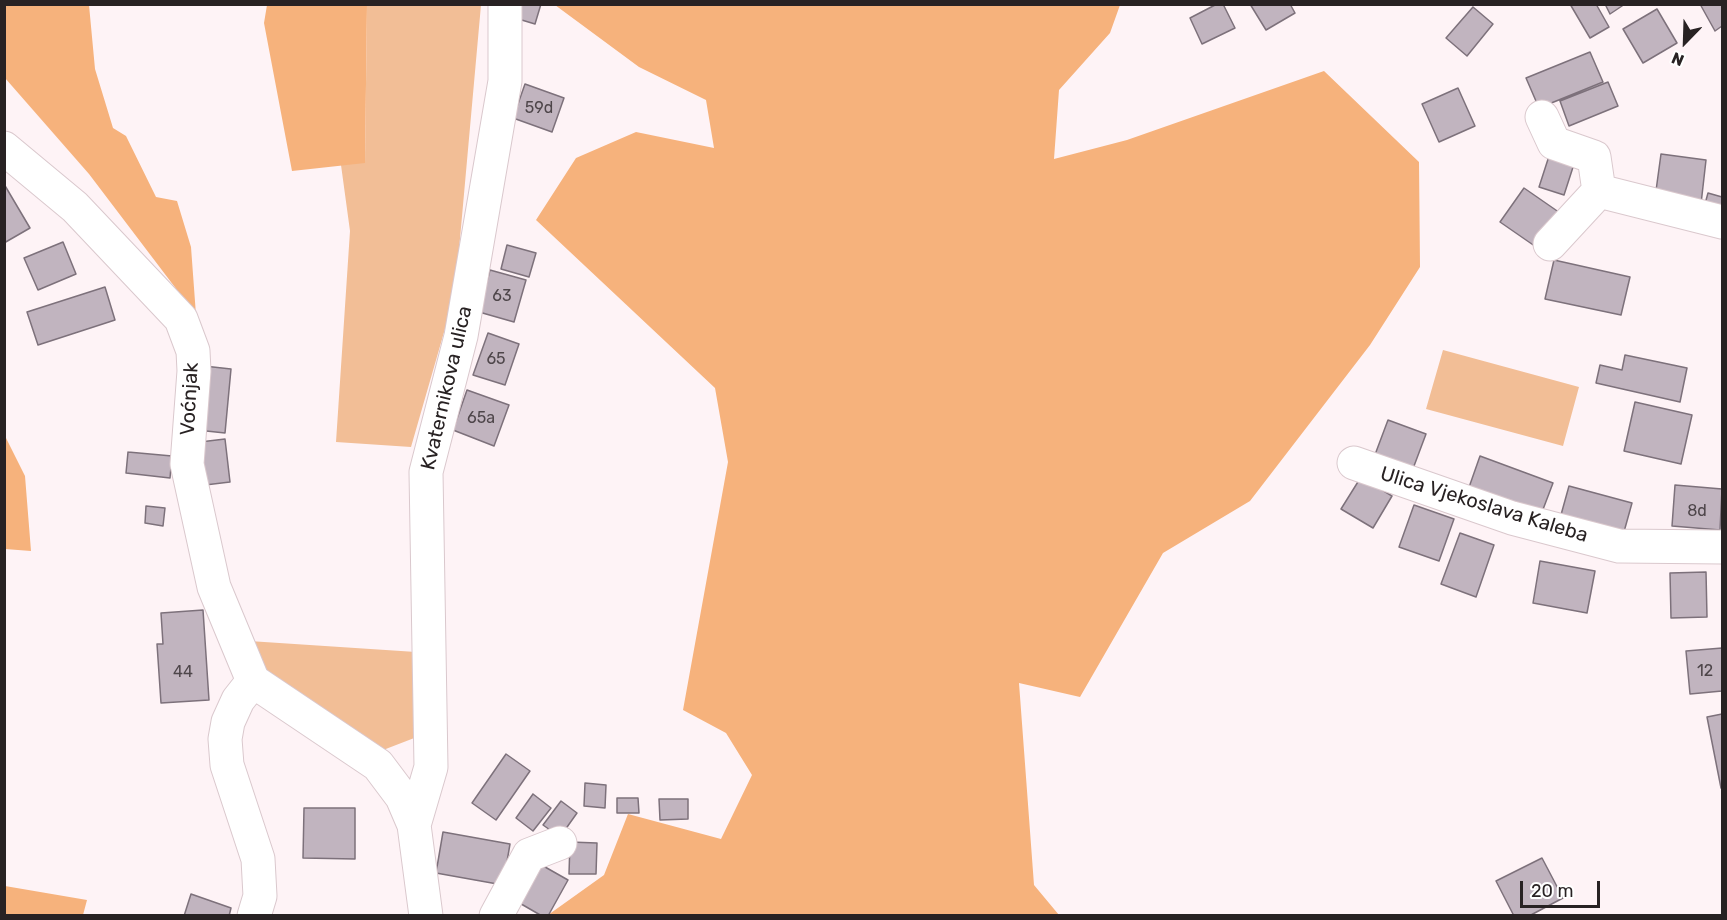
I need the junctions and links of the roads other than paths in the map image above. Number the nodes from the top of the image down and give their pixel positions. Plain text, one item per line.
1 (505, 4) edge
2 (1542, 117) dead end
3 (4, 148) edge
4 (1599, 191) junction
5 (1722, 222) edge
6 (1550, 244) dead end
7 (1354, 464) dead end
8 (1722, 547) edge
9 (253, 681) junction
10 (414, 825) junction
11 (560, 843) dead end
12 (254, 915) edge
13 (426, 915) edge
14 (496, 915) edge

1 - 10 street, Kvaternikova ulica
2 - 4 street
3 - 9 street, Voćnjak
4 - 5 street
4 - 6 street
7 - 8 street, Ulica Vjekoslava Kaleba
9 - 10 street
9 - 12 street
10 - 13 street, Kvaternikova ulica
11 - 14 street

